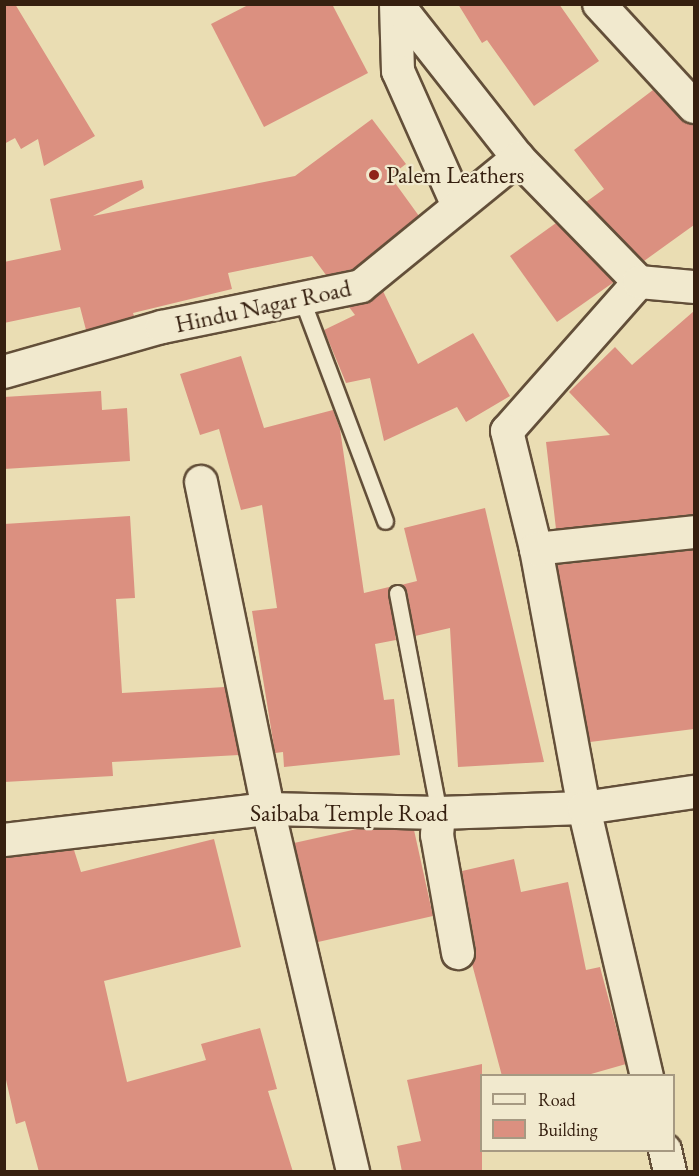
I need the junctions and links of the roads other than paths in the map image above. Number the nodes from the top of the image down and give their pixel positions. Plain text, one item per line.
1 (396, 4) edge
2 (599, 4) edge
3 (694, 107) edge
4 (518, 158) junction
5 (458, 206) junction
6 (639, 282) junction
7 (694, 287) edge
8 (302, 300) junction
9 (4, 372) edge
10 (201, 483) dead end
11 (385, 521) dead end
12 (694, 532) edge
13 (536, 549) junction
14 (397, 593) dead end
15 (694, 792) edge
16 (584, 808) junction
17 (268, 809) junction
18 (440, 813) junction
19 (4, 840) edge
20 (458, 953) dead end
21 (647, 1074) edge
22 (665, 1152) edge
23 (353, 1172) edge
24 (670, 1172) edge

1 - 4 street
1 - 5 street
2 - 3 street
4 - 5 street, Hindu Nagar Road
4 - 6 street
5 - 8 street, Hindu Nagar Road
6 - 7 street
6 - 13 street
8 - 9 street, Hindu Nagar Road
8 - 11 lane
10 - 17 street
12 - 13 street
13 - 16 street
14 - 18 lane
15 - 16 street, Saibaba Temple Road
16 - 18 street, Saibaba Temple Road
16 - 21 street
17 - 18 street, Saibaba Temple Road
17 - 19 street, Saibaba Temple Road
17 - 23 street
18 - 20 street
22 - 24 street

